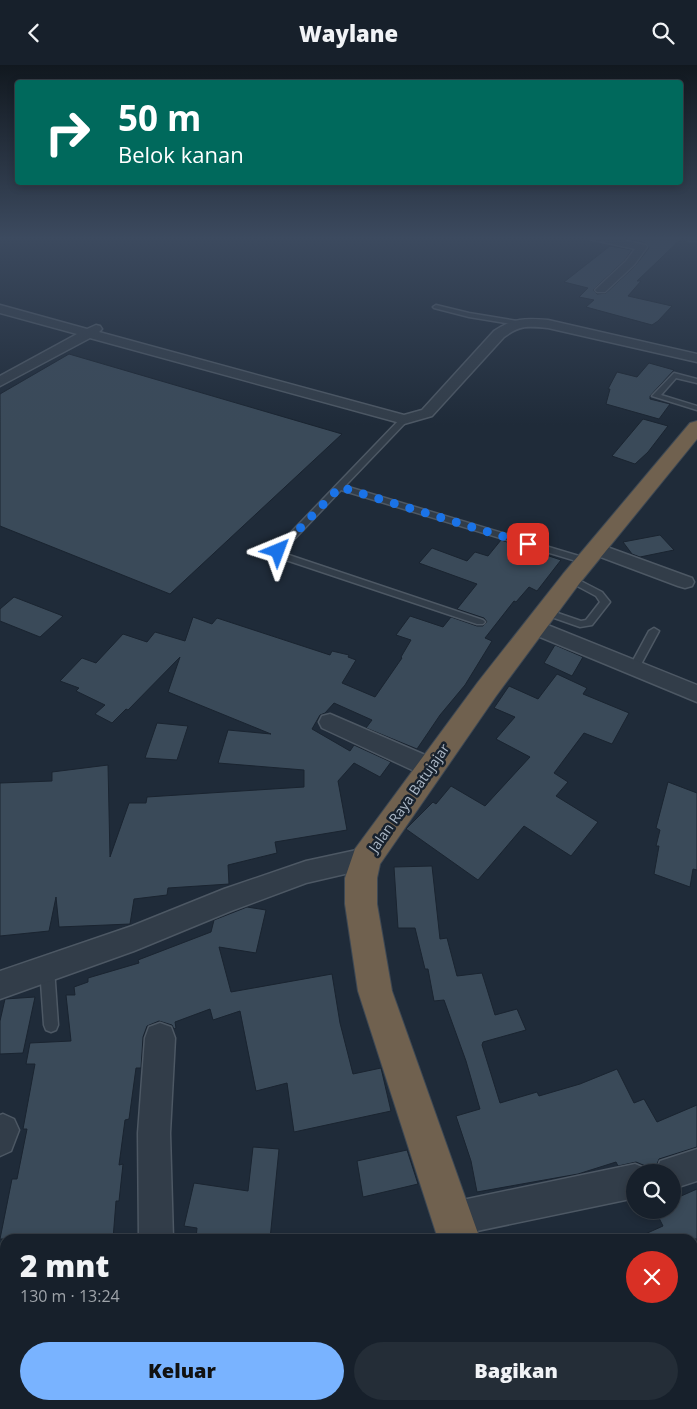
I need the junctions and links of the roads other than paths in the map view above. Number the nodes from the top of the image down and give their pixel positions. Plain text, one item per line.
1 (0, 300) edge
2 (436, 307) dead end
3 (0, 309) edge
4 (501, 321) junction
5 (517, 323) junction
6 (102, 325) junction
7 (89, 333) junction
8 (467, 350) dead end
9 (697, 350) edge
10 (623, 355) dead end
11 (697, 358) edge
12 (642, 359) dead end
13 (660, 364) dead end
14 (697, 374) edge
15 (697, 381) edge
16 (0, 382) edge
17 (411, 405) dead end
18 (697, 408) edge
19 (404, 420) junction
20 (697, 427) edge
21 (340, 487) junction
22 (584, 563) junction
23 (685, 581) dead end
24 (541, 620) junction
25 (480, 622) dead end
26 (654, 631) dead end
27 (634, 668) junction
28 (697, 695) edge
29 (330, 722) dead end
30 (422, 779) junction
31 (370, 852) junction
32 (47, 968) junction
33 (0, 985) edge
34 (51, 1025) dead end
35 (160, 1038) dead end
36 (697, 1165) edge
37 (681, 1170) edge
38 (626, 1183) edge
39 (456, 1229) edge
40 (156, 1234) edge

1 - 6 street
2 - 4 lane
3 - 7 street
4 - 5 lane
4 - 8 street
4 - 9 street
5 - 11 street
5 - 19 street
6 - 7 street
6 - 17 street
7 - 16 street
7 - 19 street
10 - 12 street
13 - 14 street
15 - 18 lane
19 - 21 lane
20 - 22 highway, Jalan Raya Batujajar
21 - 22 lane
21 - 25 lane
22 - 23 street
22 - 24 highway, Jalan Raya Batujajar
22 - 24 lane
24 - 27 street
24 - 30 highway, Jalan Raya Batujajar
26 - 27 lane
27 - 28 street
29 - 30 street
30 - 31 highway, Jalan Raya Batujajar
31 - 32 street
31 - 39 highway, Jalan Raya Batujajar
32 - 33 street
32 - 34 lane
35 - 40 street
36 - 37 street
38 - 39 street

